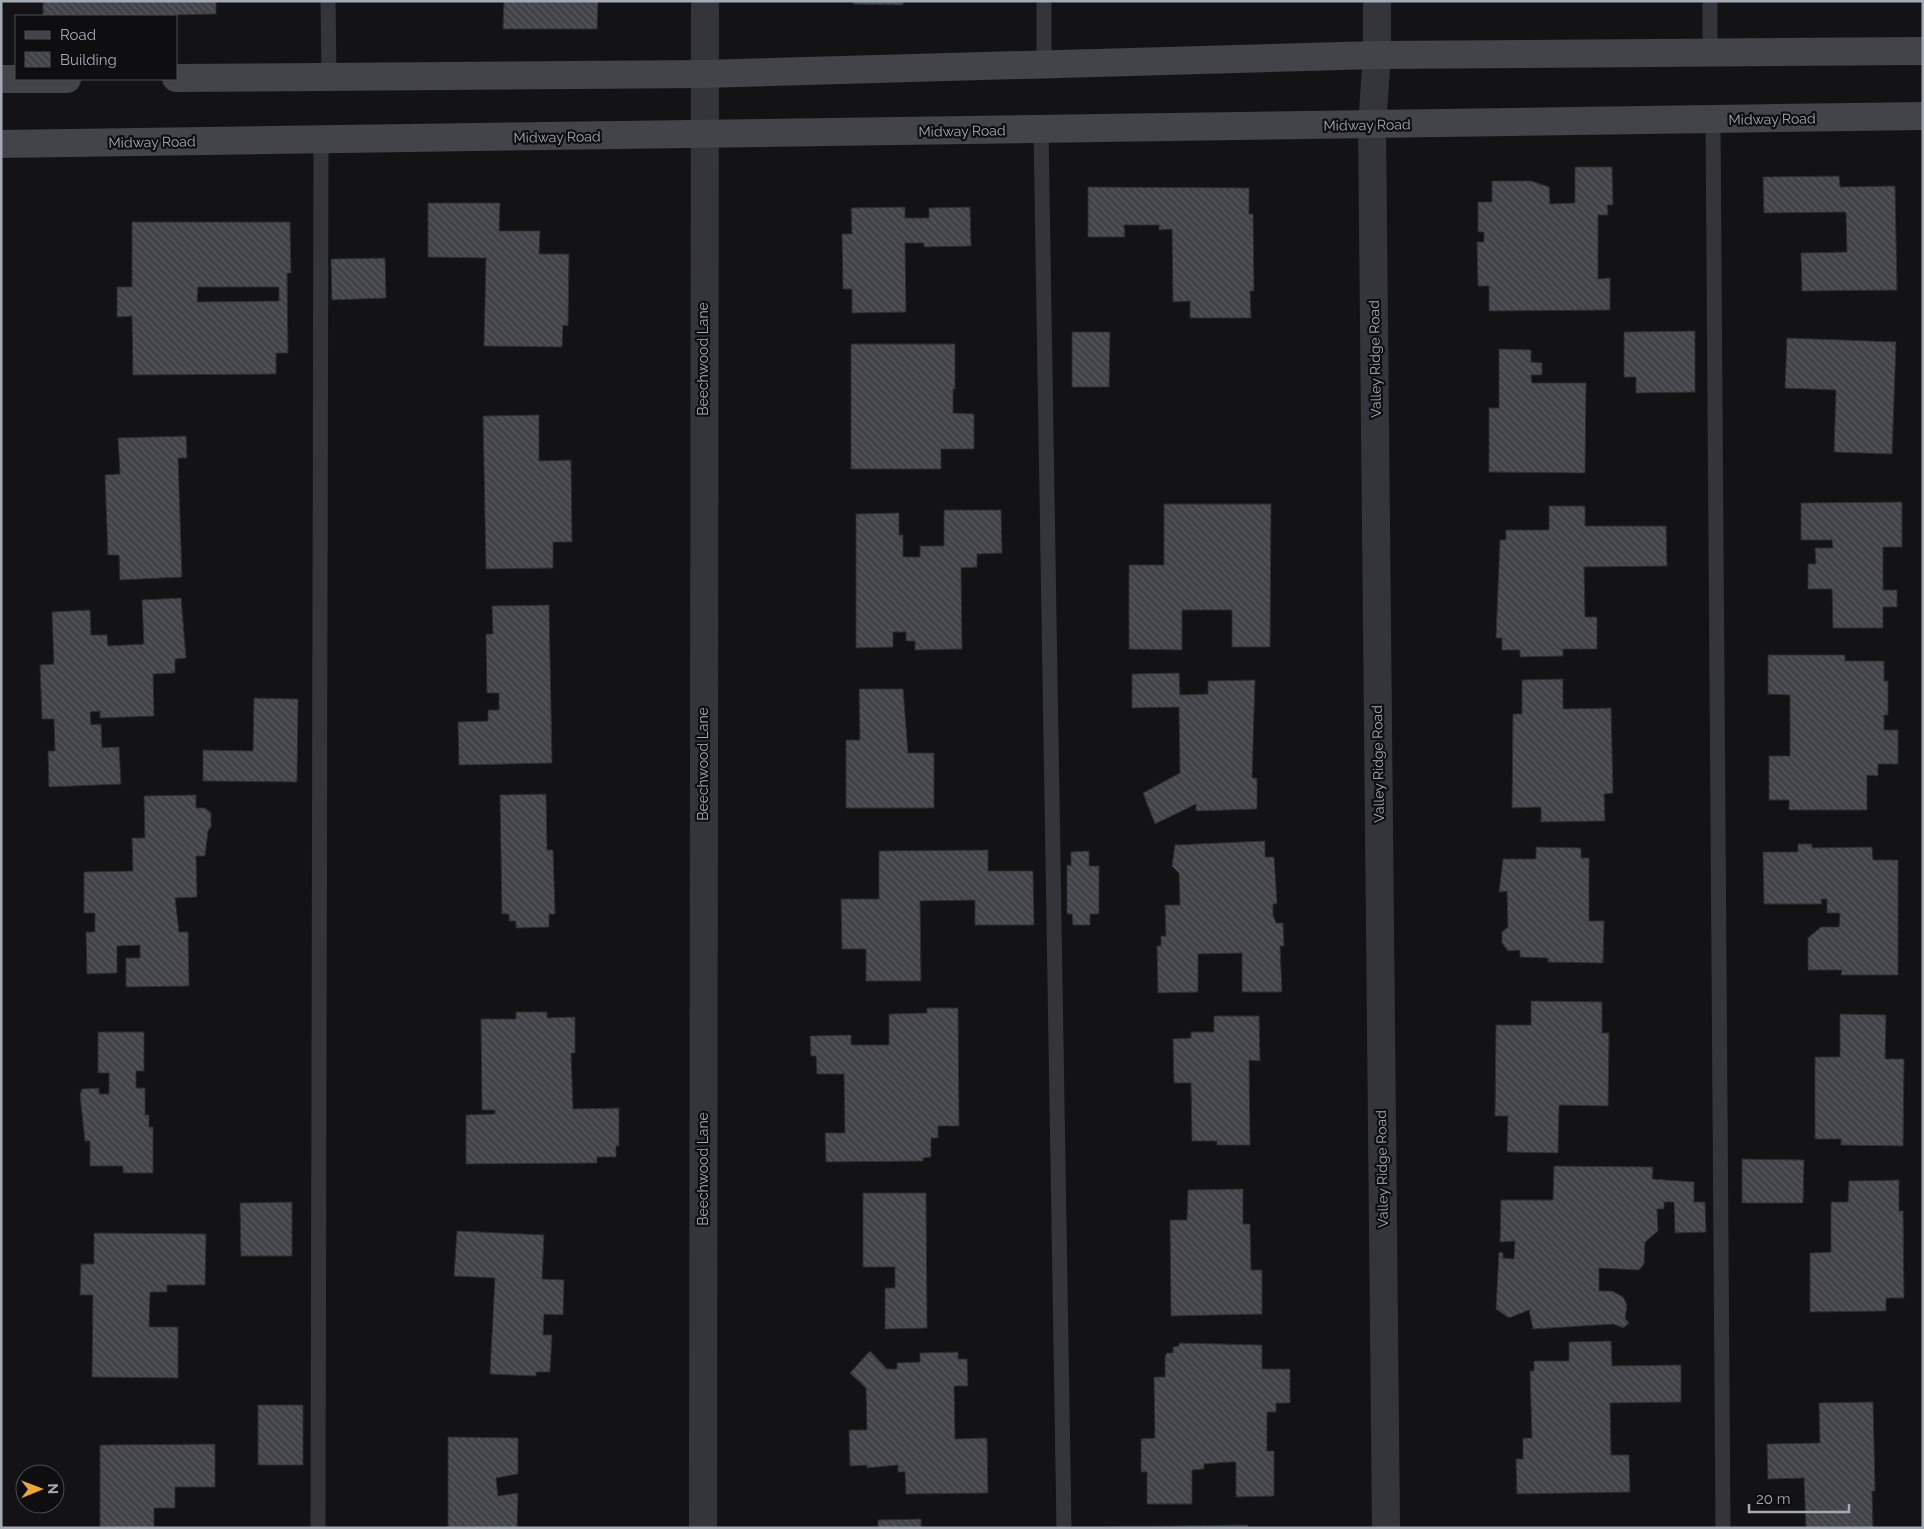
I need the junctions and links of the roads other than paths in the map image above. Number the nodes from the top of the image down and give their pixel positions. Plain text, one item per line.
1 (328, 1) edge
2 (705, 1) edge
3 (1044, 1) edge
4 (1377, 1) edge
5 (1710, 1) edge
6 (1923, 51) edge
7 (1710, 53) junction
8 (1377, 55) junction
9 (1044, 64) junction
10 (703, 74) junction
11 (329, 77) junction
12 (178, 78) edge
13 (1, 79) edge
14 (15, 79) edge
15 (1923, 116) edge
16 (1713, 120) junction
17 (1372, 125) junction
18 (1041, 130) junction
19 (703, 135) junction
20 (321, 140) junction
21 (1, 144) edge
22 (318, 1528) edge
23 (703, 1528) edge
24 (1064, 1528) edge
25 (1386, 1528) edge
26 (1723, 1528) edge

1 - 11 lane
2 - 10 street, Beechwood Lane
3 - 9 lane
4 - 8 street, Valley Ridge Road
5 - 7 lane
6 - 7 main road
7 - 8 main road
8 - 9 main road
8 - 17 street, Valley Ridge Road
9 - 10 main road
10 - 11 main road
10 - 19 street, Beechwood Lane
11 - 12 main road
13 - 14 main road
15 - 16 main road, Midway Road
16 - 17 main road, Midway Road
16 - 26 lane
17 - 18 main road, Midway Road
17 - 25 street, Valley Ridge Road
18 - 19 main road, Midway Road
18 - 24 lane
19 - 20 main road, Midway Road
19 - 23 street, Beechwood Lane
20 - 21 main road, Midway Road
20 - 22 lane

